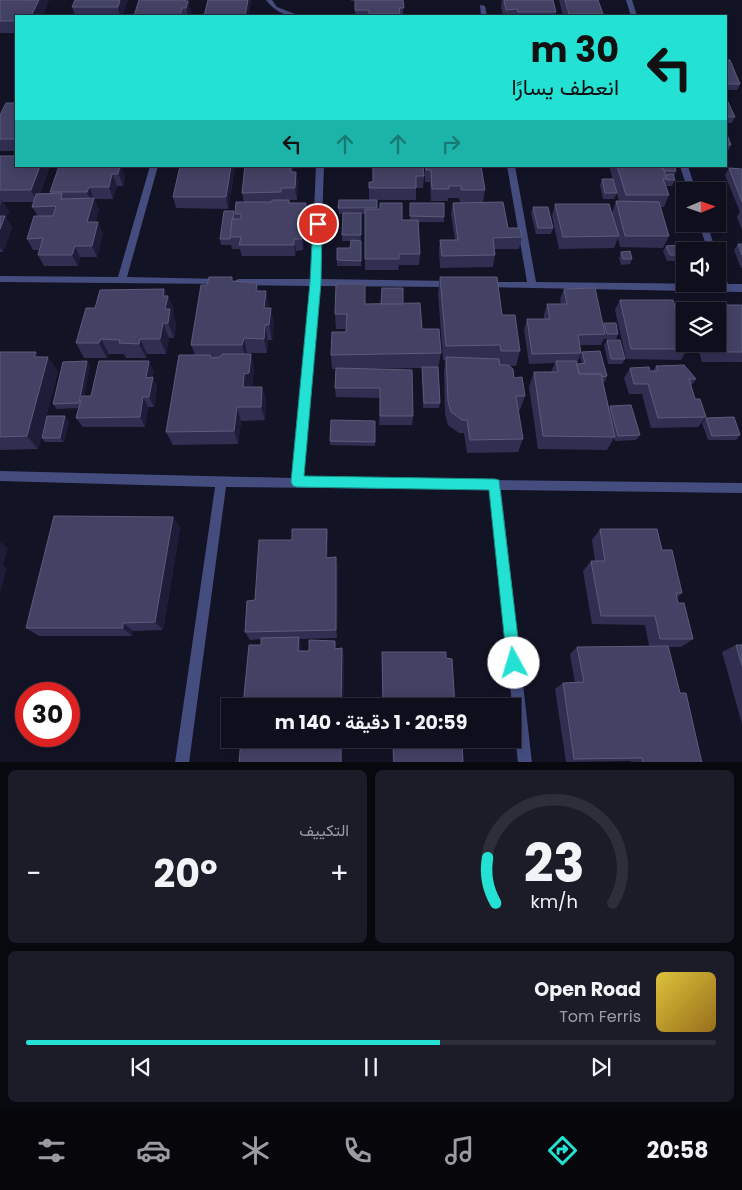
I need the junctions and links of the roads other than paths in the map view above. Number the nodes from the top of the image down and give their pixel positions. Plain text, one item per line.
1 (269, 0) edge
2 (629, 0) edge
3 (482, 6) dead end
4 (295, 15) edge
5 (484, 15) edge
6 (634, 15) edge
7 (154, 167) edge
8 (320, 167) edge
9 (511, 167) edge
10 (684, 167) edge
11 (689, 182) edge
12 (0, 279) edge
13 (121, 281) junction
14 (316, 283) junction
15 (532, 286) junction
16 (676, 288) edge
17 (726, 288) edge
18 (742, 288) edge
19 (0, 476) edge
20 (222, 482) junction
21 (297, 482) junction
22 (495, 484) junction
23 (742, 488) edge
24 (182, 762) edge
25 (525, 762) edge

1 - 4 street
2 - 6 street
3 - 5 street
7 - 13 street
8 - 14 street
9 - 15 street
10 - 11 street
12 - 13 street
13 - 14 street
14 - 15 street
14 - 21 street
15 - 16 street
17 - 18 street
19 - 20 street
20 - 21 street
20 - 24 street
21 - 22 street
22 - 23 street
22 - 25 street

